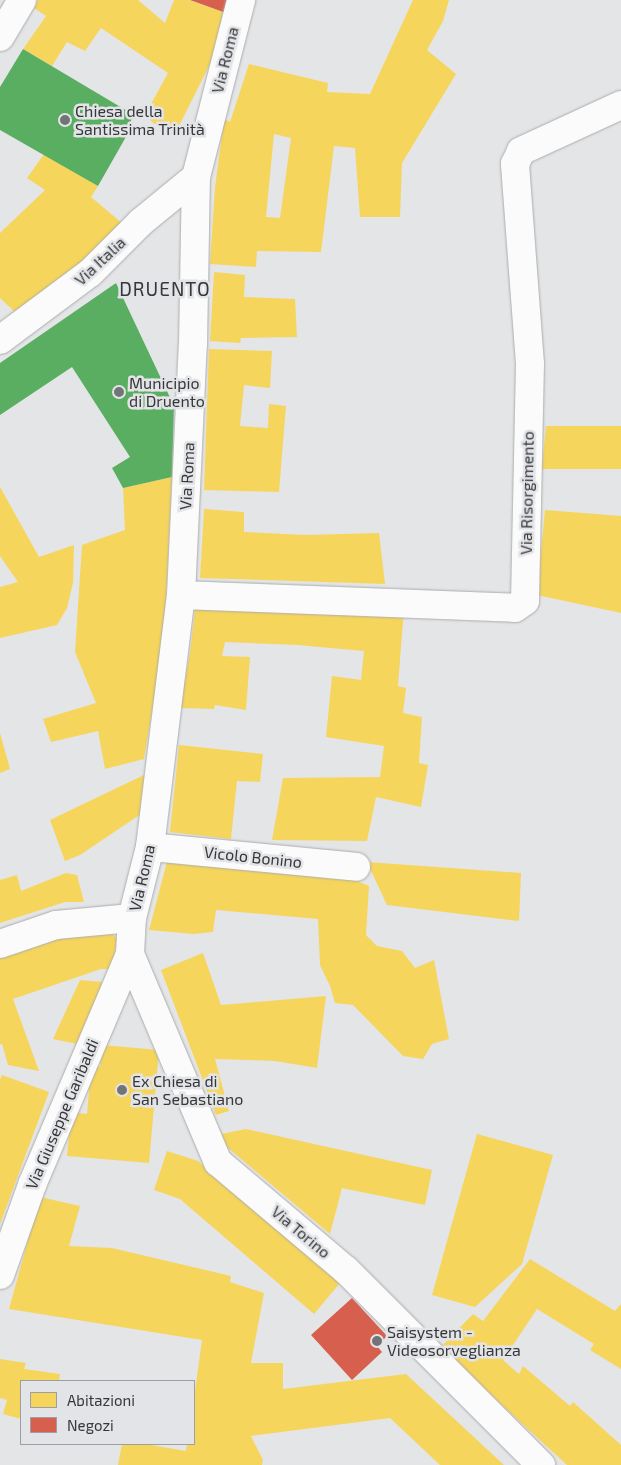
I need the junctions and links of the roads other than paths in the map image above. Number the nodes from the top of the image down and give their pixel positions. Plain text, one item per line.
1 (22, 0) edge
2 (241, 0) edge
3 (0, 37) edge
4 (621, 105) edge
5 (196, 177) junction
6 (4, 330) edge
7 (182, 595) junction
8 (150, 847) junction
9 (356, 867) dead end
10 (132, 918) junction
11 (0, 944) edge
12 (130, 954) junction
13 (0, 1275) edge
14 (540, 1465) edge

1 - 3 street
2 - 5 street, Via Roma
4 - 7 street, Via Risorgimento
5 - 6 street, Via Italia
5 - 7 street, Via Roma
7 - 8 street, Via Roma
8 - 9 street, Vicolo Bonino
8 - 10 street, Via Roma
10 - 11 street
10 - 12 street, Via Roma
12 - 13 street, Via Giuseppe Garibaldi
12 - 14 street, Via Torino

